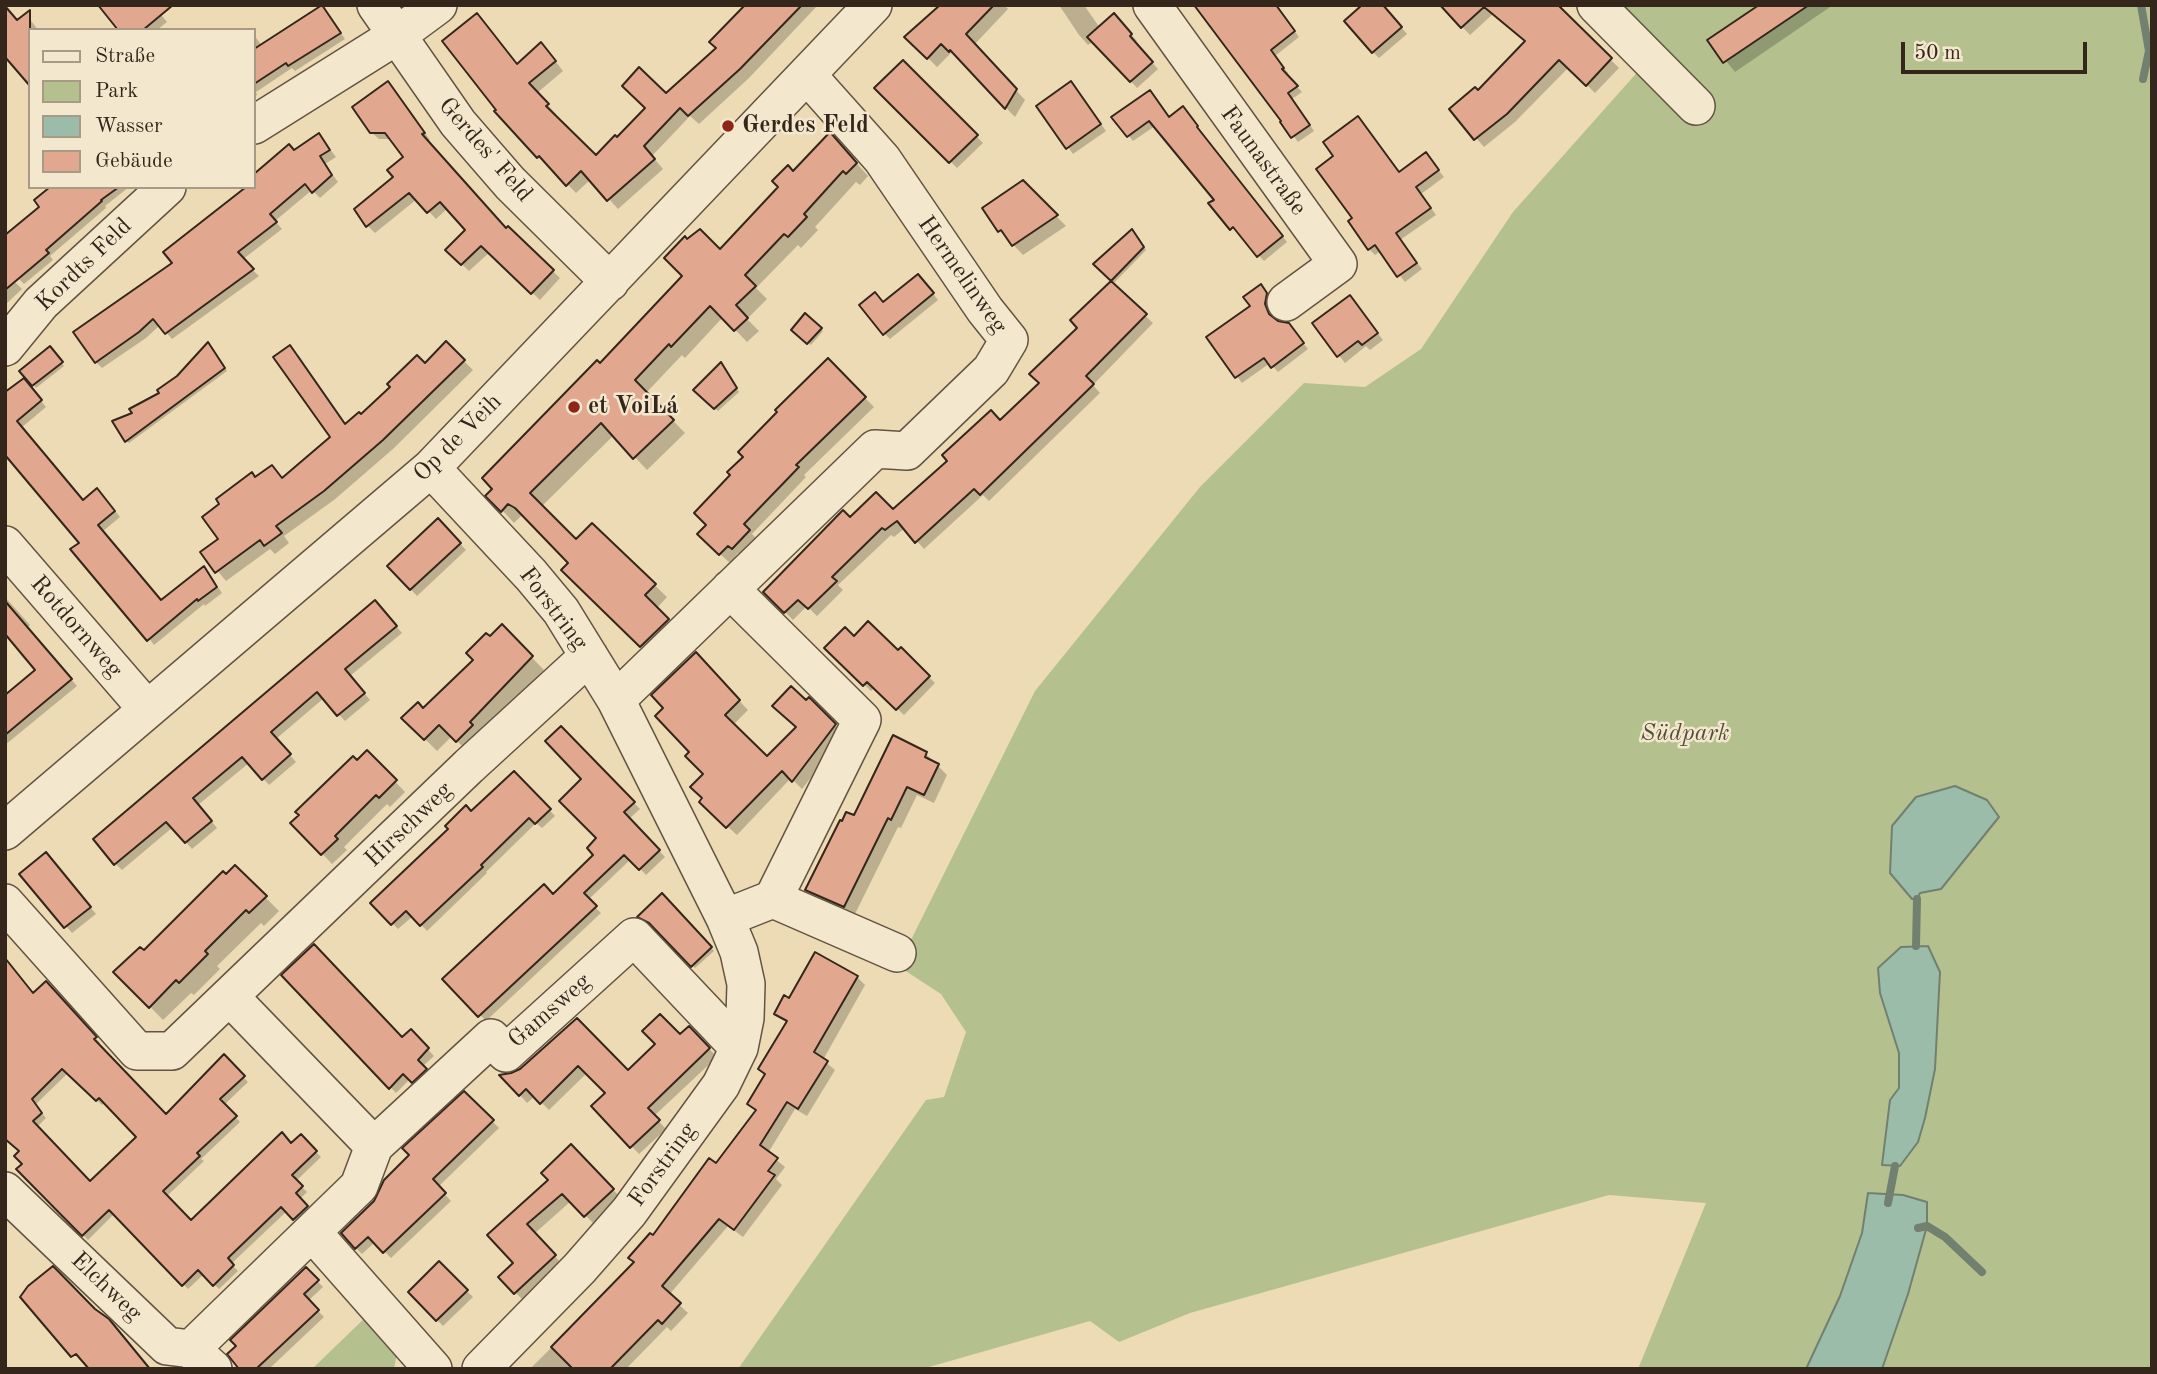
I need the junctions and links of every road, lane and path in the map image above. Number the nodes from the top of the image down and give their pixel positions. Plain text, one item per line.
1 (376, 5) edge
2 (438, 5) edge
3 (873, 5) edge
4 (1152, 5) edge
5 (1595, 5) edge
6 (396, 36) junction
7 (807, 75) junction
8 (1696, 106) dead end
9 (256, 124) edge
10 (165, 189) edge
11 (610, 282) junction
12 (1286, 302) dead end
13 (5, 347) edge
14 (430, 468) junction
15 (5, 545) edge
16 (730, 589) junction
17 (589, 656) junction
18 (616, 700) junction
19 (147, 709) junction
20 (5, 831) edge
21 (773, 899) junction
22 (5, 902) edge
23 (725, 918) junction
24 (897, 953) dead end
25 (230, 997) junction
26 (739, 1048) junction
27 (374, 1146) junction
28 (5, 1191) edge
29 (312, 1232) junction
30 (202, 1359) edge
31 (433, 1369) edge
32 (481, 1369) edge

1 - 6 street, Gerdes' Feld
2 - 6 street
3 - 7 street, Op de Veih
4 - 12 street, Faunastraße
5 - 8 street
6 - 9 street
6 - 11 street, Gerdes' Feld
7 - 11 street, Op de Veih
7 - 16 street, Hermelinweg
10 - 13 street, Kordts Feld
11 - 14 street, Op de Veih
14 - 17 street, Forstring
14 - 19 street, Op de Veih
15 - 19 street, Rotdornweg
16 - 18 street, Hermelinweg
16 - 21 street
17 - 18 street, Forstring
17 - 25 street, Hirschweg
18 - 23 street, Forstring
19 - 20 street, Op de Veih
21 - 23 street
21 - 24 street
22 - 25 street, Hirschweg
23 - 26 street, Forstring
25 - 27 street
26 - 27 street, Gamsweg
26 - 32 street, Forstring
27 - 29 street, Gamsweg
28 - 30 street, Elchweg
29 - 30 street, Gamsweg
29 - 31 street

